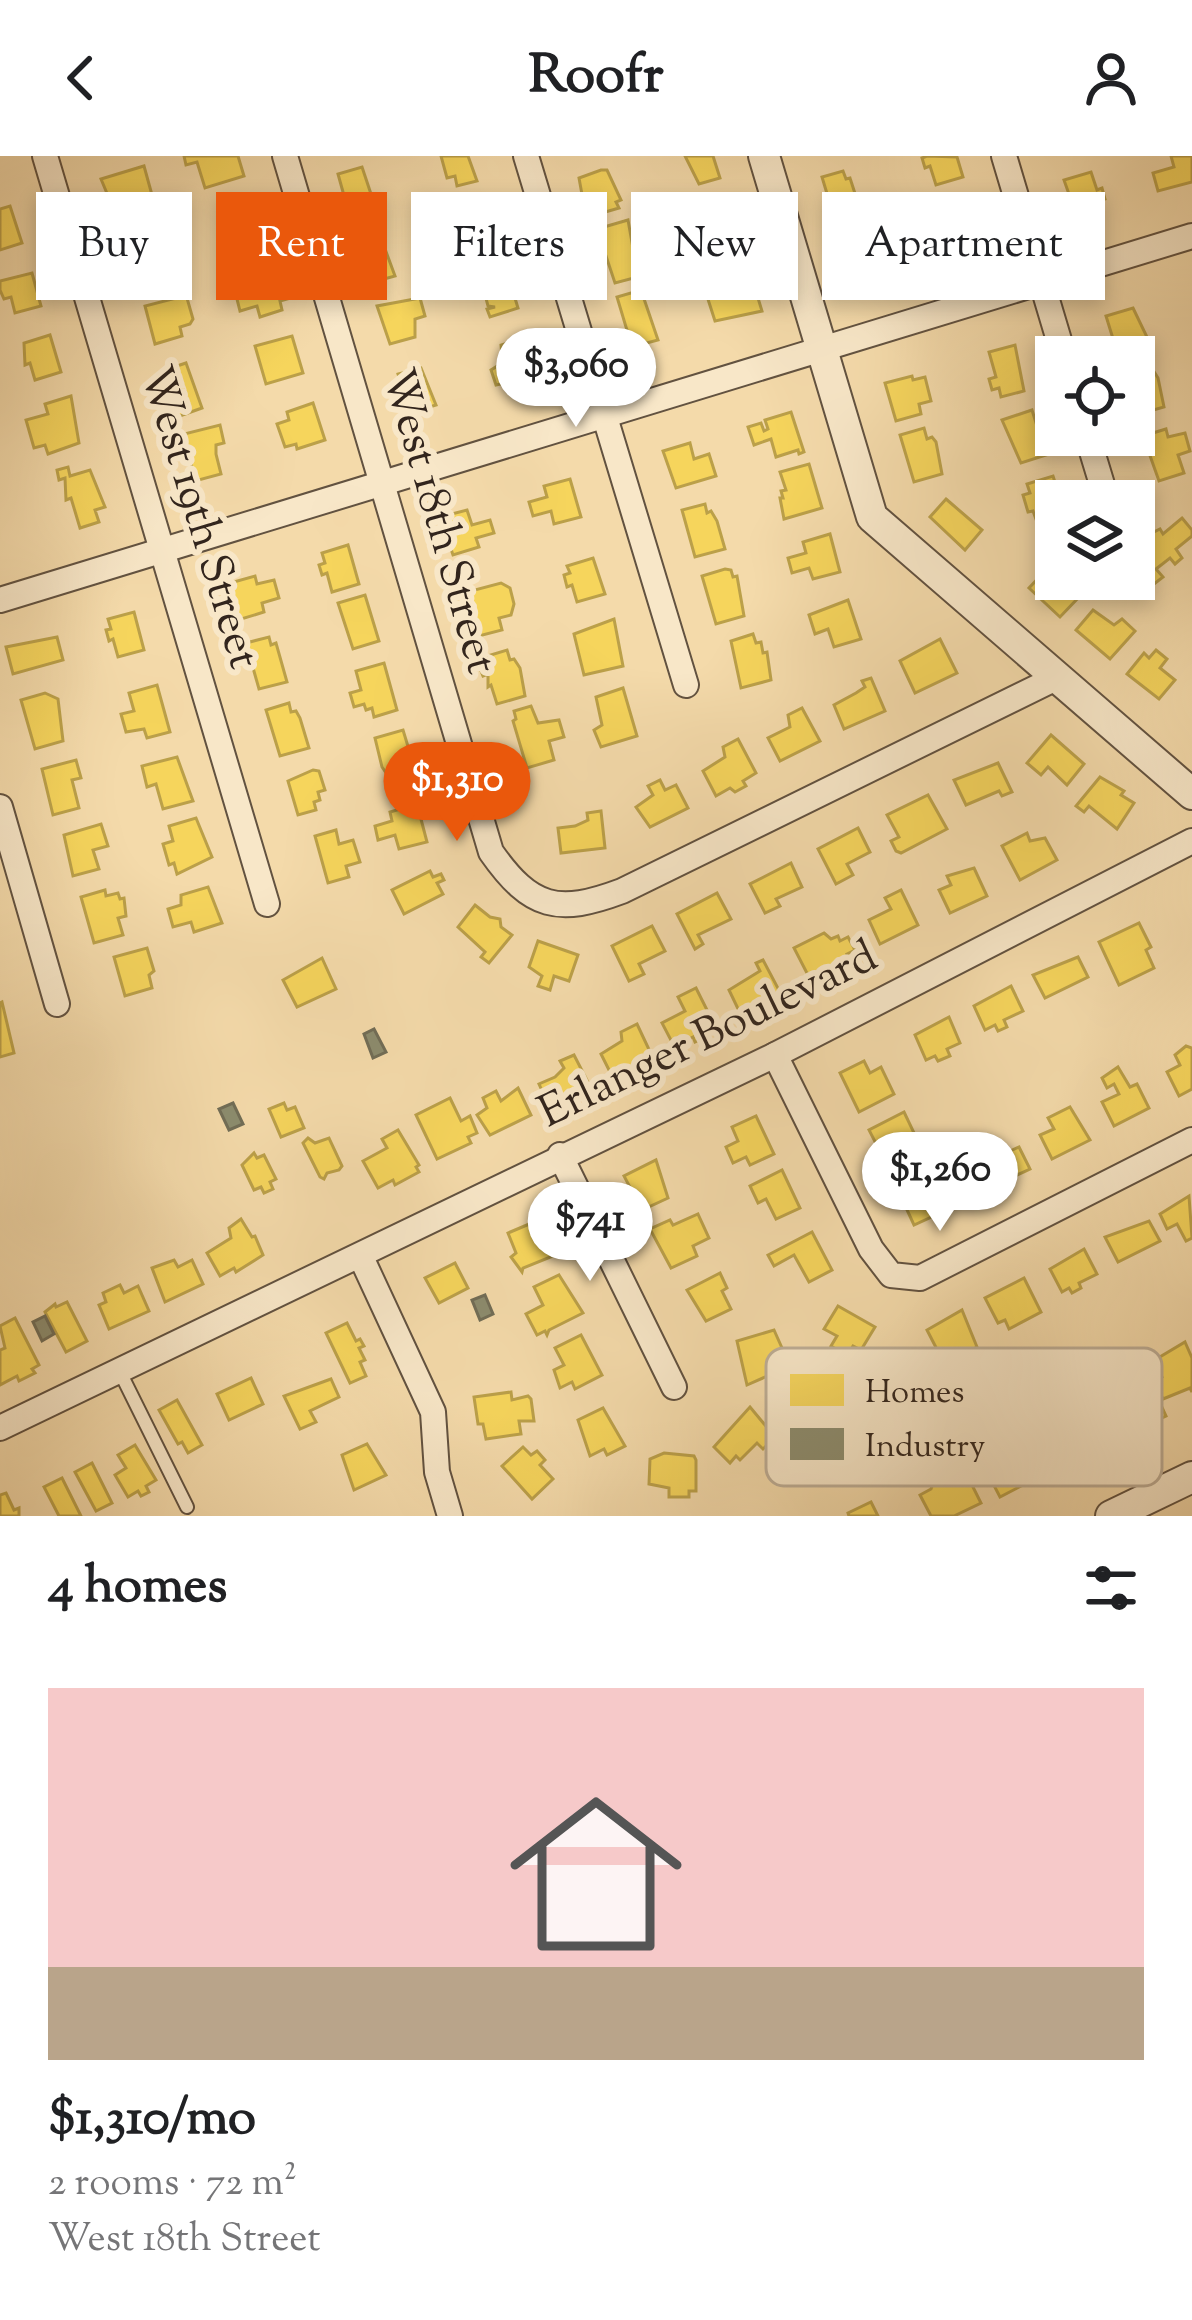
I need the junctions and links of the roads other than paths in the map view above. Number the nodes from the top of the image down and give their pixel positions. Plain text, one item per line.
1 (45, 156) edge
2 (285, 156) edge
3 (526, 156) edge
4 (764, 156) edge
5 (1004, 156) edge
6 (1015, 192) edge
7 (1192, 236) edge
8 (1105, 261) edge
9 (975, 300) edge
10 (1047, 300) edge
11 (1058, 336) edge
12 (821, 347) junction
13 (603, 417) junction
14 (383, 486) junction
15 (163, 550) junction
16 (0, 600) edge
17 (1056, 678) junction
18 (686, 686) dead end
19 (1192, 794) edge
20 (0, 807) edge
21 (1192, 841) edge
22 (267, 904) dead end
23 (57, 1004) dead end
24 (775, 1055) junction
25 (1192, 1140) edge
26 (560, 1155) junction
27 (361, 1257) junction
28 (120, 1372) junction
29 (674, 1387) dead end
30 (0, 1428) edge
31 (1192, 1477) edge
32 (187, 1507) dead end
33 (450, 1516) edge
34 (1111, 1516) edge

1 - 15 street, West 19th Street
2 - 14 street, West 18th Street
3 - 13 street
4 - 12 street
5 - 6 street
7 - 8 street
9 - 12 street
10 - 11 street
12 - 13 street
12 - 17 street
13 - 14 street
13 - 18 street
14 - 15 street
14 - 17 street, West 18th Street
15 - 16 street
15 - 22 street, West 19th Street
17 - 19 street
20 - 23 street
21 - 24 street, Erlanger Boulevard
24 - 25 street
24 - 26 street, Erlanger Boulevard
26 - 27 street, Erlanger Boulevard
26 - 29 street
27 - 28 street, Erlanger Boulevard
27 - 33 street
28 - 30 street, Erlanger Boulevard
28 - 32 lane
31 - 34 street

